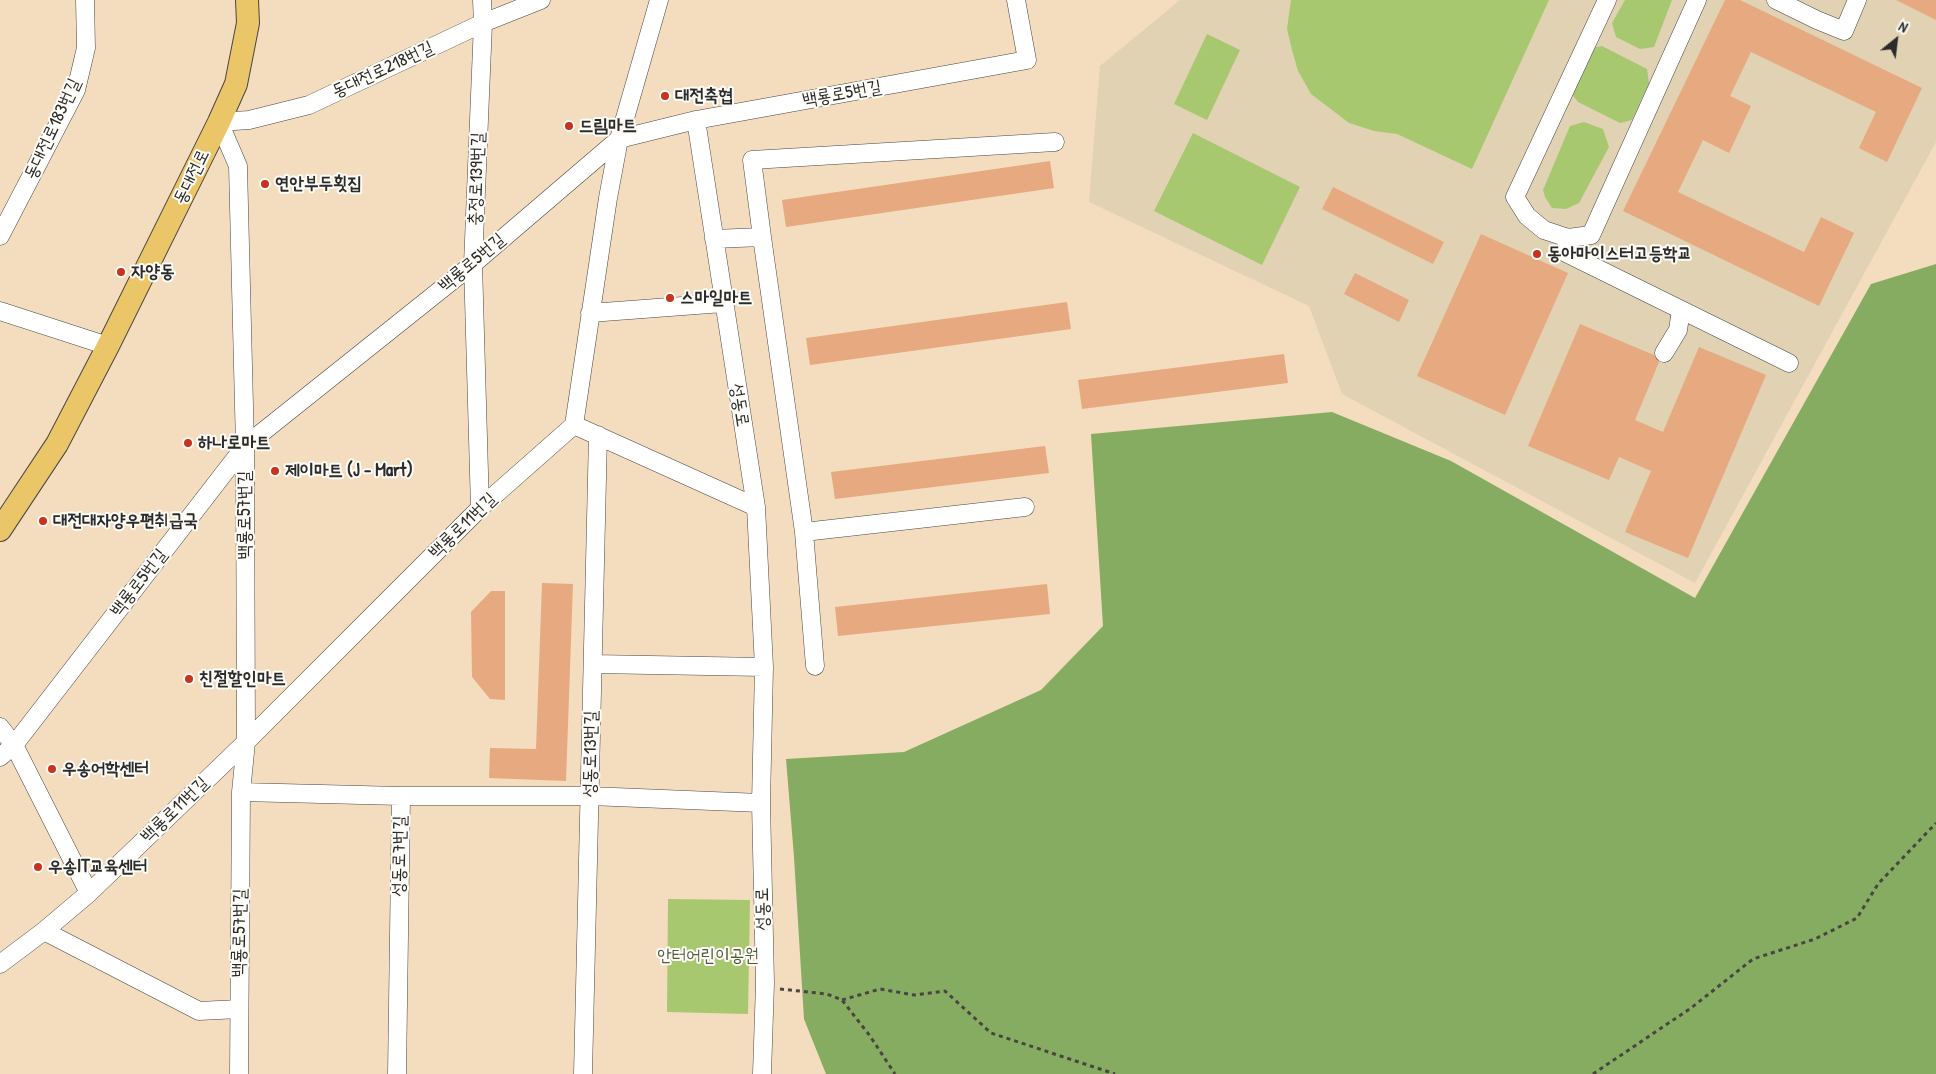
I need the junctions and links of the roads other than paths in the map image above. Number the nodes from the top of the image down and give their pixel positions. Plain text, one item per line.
1 (85, 0) edge
2 (247, 0) edge
3 (482, 0) edge
4 (541, 0) edge
5 (659, 0) edge
6 (1016, 0) edge
7 (1607, 0) edge
8 (1697, 0) edge
9 (1857, 0) edge
10 (1787, 2) edge
11 (483, 23) junction
12 (696, 120) junction
13 (219, 122) junction
14 (619, 139) junction
15 (1055, 142) dead end
16 (2, 225) edge
17 (762, 237) junction
18 (1568, 238) junction
19 (714, 240) junction
20 (473, 264) junction
21 (723, 303) junction
22 (0, 310) edge
23 (1681, 310) junction
24 (590, 313) junction
25 (108, 346) junction
26 (1664, 353) dead end
27 (1789, 363) dead end
28 (574, 424) junction
29 (598, 435) junction
30 (245, 446) junction
31 (1025, 507) dead end
32 (480, 508) junction
33 (756, 508) junction
34 (0, 530) edge
35 (804, 532) junction
36 (593, 664) junction
37 (815, 666) dead end
38 (764, 667) junction
39 (0, 727) edge
40 (246, 742) junction
41 (14, 745) junction
42 (0, 756) edge
43 (241, 792) junction
44 (401, 796) junction
45 (590, 796) junction
46 (761, 803) junction
47 (89, 893) junction
48 (44, 931) junction
49 (0, 964) edge
50 (239, 1009) junction
51 (239, 1074) edge
52 (397, 1074) edge
53 (583, 1074) edge
54 (762, 1074) edge

1 - 16 street, 동대전로183번길
2 - 13 main road, 동대전로
3 - 11 street, 충정로139번길
4 - 11 street, 동대전로218번길
5 - 14 street
6 - 12 street, 백룡로5번길
7 - 18 street
8 - 18 street
9 - 10 street
11 - 13 street, 동대전로218번길
11 - 20 street, 충정로139번길
12 - 14 street, 백룡로5번길
12 - 19 street, 성동로
13 - 25 main road, 동대전로
13 - 30 street, 백룡로57번길
14 - 20 street, 백룡로5번길
14 - 24 street
15 - 17 street
17 - 19 street
17 - 35 street
18 - 23 street
19 - 21 street, 성동로
20 - 30 street, 백룡로5번길
20 - 32 street, 충정로139번길
21 - 24 street
21 - 33 street, 성동로
22 - 25 street
23 - 26 street
23 - 27 street
24 - 28 street
25 - 34 main road, 동대전로
28 - 29 street
28 - 32 street, 백룡로11번길
29 - 33 street
29 - 36 street, 성동로13번길
30 - 40 street, 백룡로57번길
30 - 41 street, 백룡로5번길
31 - 35 street
32 - 40 street, 백룡로11번길
33 - 38 street, 성동로
35 - 37 street
36 - 38 street
36 - 45 street, 성동로13번길
38 - 46 street, 성동로
39 - 41 street
40 - 43 street, 백룡로57번길
40 - 47 street, 백룡로11번길
41 - 42 street, 백룡로5번길
41 - 47 street
43 - 44 street
43 - 50 street, 백룡로57번길
44 - 45 street, 성동로7번길
44 - 52 street, 성동로7번길
45 - 46 street
45 - 53 street, 성동로13번길
46 - 54 street, 성동로
47 - 48 street, 백룡로11번길
48 - 49 street, 백룡로11번길
48 - 50 street
50 - 51 street, 백룡로57번길

